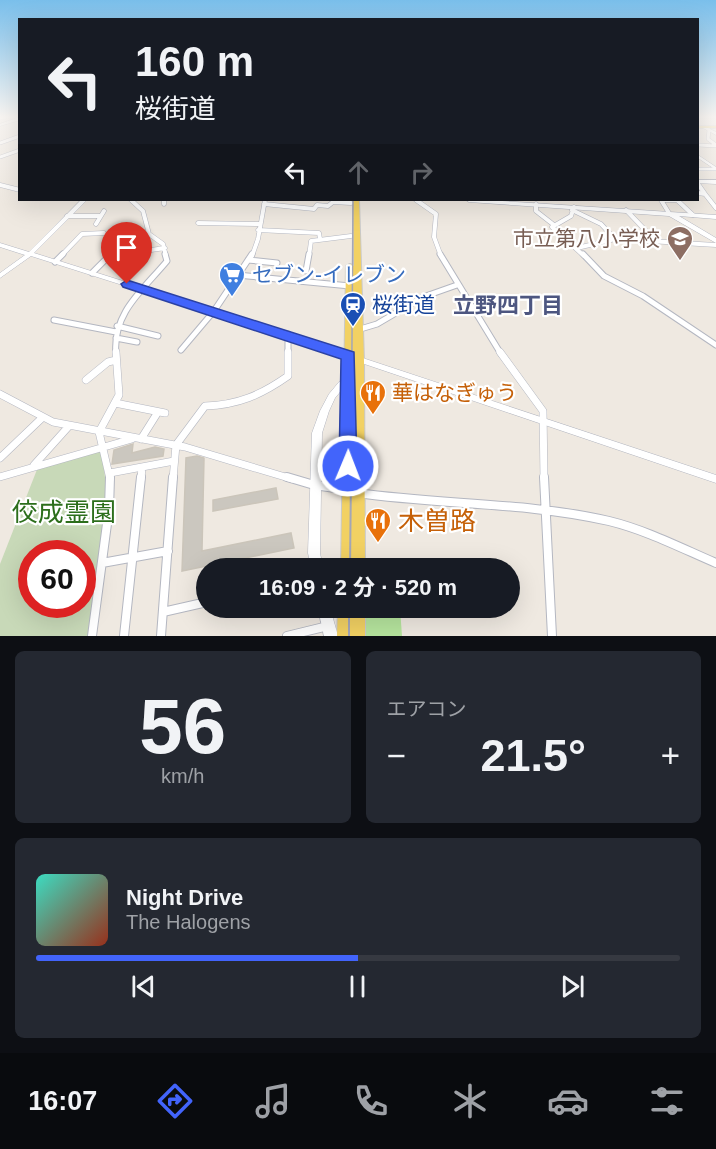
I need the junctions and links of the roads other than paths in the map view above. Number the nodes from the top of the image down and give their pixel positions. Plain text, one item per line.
1 (18, 151) edge
2 (0, 157) edge
3 (699, 158) edge
4 (699, 169) edge
5 (716, 169) edge
6 (715, 182) edge
7 (699, 183) edge
8 (0, 185) edge
9 (699, 185) edge
10 (18, 190) edge
11 (699, 193) edge
12 (705, 194) junction
13 (83, 201) edge
14 (132, 201) edge
15 (353, 201) edge
16 (417, 201) edge
17 (513, 201) edge
18 (663, 201) edge
19 (678, 201) edge
20 (265, 202) edge
21 (538, 203) edge
22 (716, 208) edge
23 (573, 209) junction
24 (626, 210) junction
25 (669, 213) junction
26 (102, 214) joint
27 (693, 215) junction
28 (67, 216) junction
29 (716, 217) edge
30 (198, 223) dead end
31 (96, 224) dead end
32 (259, 224) junction
33 (554, 225) junction
34 (258, 230) junction
35 (104, 233) dead end
36 (649, 234) dead end
37 (351, 236) junction
38 (121, 237) dead end
39 (320, 239) junction
40 (615, 239) junction
41 (716, 241) edge
42 (0, 245) edge
43 (716, 245) edge
44 (165, 248) junction
45 (577, 248) junction
46 (30, 254) junction
47 (116, 254) junction
48 (248, 260) junction
49 (55, 262) junction
50 (277, 263) dead end
51 (306, 271) dead end
52 (92, 273) junction
53 (237, 275) junction
54 (0, 276) edge
55 (457, 285) junction
56 (350, 286) junction
57 (143, 289) junction
58 (214, 311) junction
59 (54, 320) dead end
60 (357, 330) junction
61 (116, 332) junction
62 (288, 334) junction
63 (158, 336) dead end
64 (137, 342) dead end
65 (716, 345) edge
66 (181, 350) dead end
67 (354, 358) junction
68 (116, 360) junction
69 (86, 380) dead end
70 (349, 380) junction
71 (0, 394) edge
72 (115, 403) junction
73 (161, 413) joint
74 (44, 417) junction
75 (545, 422) junction
76 (69, 426) junction
77 (99, 432) junction
78 (137, 439) junction
79 (176, 445) junction
80 (103, 447) junction
81 (0, 458) edge
82 (174, 461) junction
83 (34, 465) junction
84 (142, 467) junction
85 (110, 473) junction
86 (0, 477) edge
87 (716, 478) edge
88 (314, 485) junction
89 (352, 491) junction
90 (545, 511) junction
91 (168, 551) junction
92 (132, 558) junction
93 (315, 558) edge
94 (347, 558) edge
95 (357, 558) edge
96 (102, 563) junction
97 (716, 563) edge
98 (196, 604) edge
99 (163, 612) junction
100 (345, 618) edge
101 (358, 618) edge
102 (330, 631) edge
103 (92, 636) edge
104 (124, 636) edge
105 (161, 636) edge
106 (287, 636) edge
107 (344, 636) edge
108 (358, 636) edge
109 (552, 636) edge

1 - 2 street
3 - 5 street
4 - 5 street
6 - 7 street
8 - 10 street
9 - 12 street
11 - 12 street
12 - 22 street
13 - 28 street
14 - 44 street
15 - 20 street
15 - 37 main road
15 - 60 main road
16 - 55 street
17 - 21 street
18 - 25 street
19 - 27 street
20 - 32 street
21 - 23 street
21 - 33 street
23 - 24 street
23 - 33 street
23 - 40 street
24 - 25 street
24 - 36 street
25 - 27 street
25 - 41 street
26 - 28 street
26 - 31 street
27 - 29 street
28 - 46 street
30 - 32 street
32 - 34 street
33 - 45 street
34 - 39 street
34 - 48 street
35 - 49 street
37 - 39 street
37 - 56 main road
38 - 47 street
39 - 51 street
40 - 43 street
40 - 45 street
42 - 46 street
44 - 47 street
44 - 57 street
45 - 65 street
46 - 49 street
46 - 54 street
47 - 52 street
48 - 50 street
48 - 53 street
49 - 52 street
52 - 57 street
53 - 56 street
53 - 58 street
55 - 60 street
55 - 75 street
56 - 67 main road
57 - 58 street
57 - 61 street
58 - 62 street
58 - 66 street
59 - 61 street
60 - 67 main road
61 - 63 street
61 - 64 street
61 - 68 street
62 - 67 street
62 - 79 street
67 - 70 main road
67 - 75 street
67 - 89 main road
68 - 69 street
68 - 72 street
70 - 88 street
70 - 89 main road
71 - 74 street
72 - 73 street
72 - 77 street
73 - 78 street
74 - 76 street
74 - 81 street
75 - 87 street
75 - 90 street
76 - 77 street
76 - 83 street
77 - 78 street
77 - 80 street
78 - 79 street
78 - 80 street
79 - 82 street
79 - 88 street
80 - 83 street
80 - 85 street
82 - 84 street
82 - 91 street
83 - 86 street
84 - 85 street
84 - 92 street
85 - 96 street
88 - 89 street
88 - 93 street
89 - 90 street
89 - 94 main road
89 - 95 main road
90 - 97 street
90 - 109 street
91 - 92 street
91 - 99 street
92 - 96 street
92 - 104 street
96 - 103 street
98 - 99 street
99 - 105 street
100 - 107 main road
101 - 108 main road
102 - 106 street

